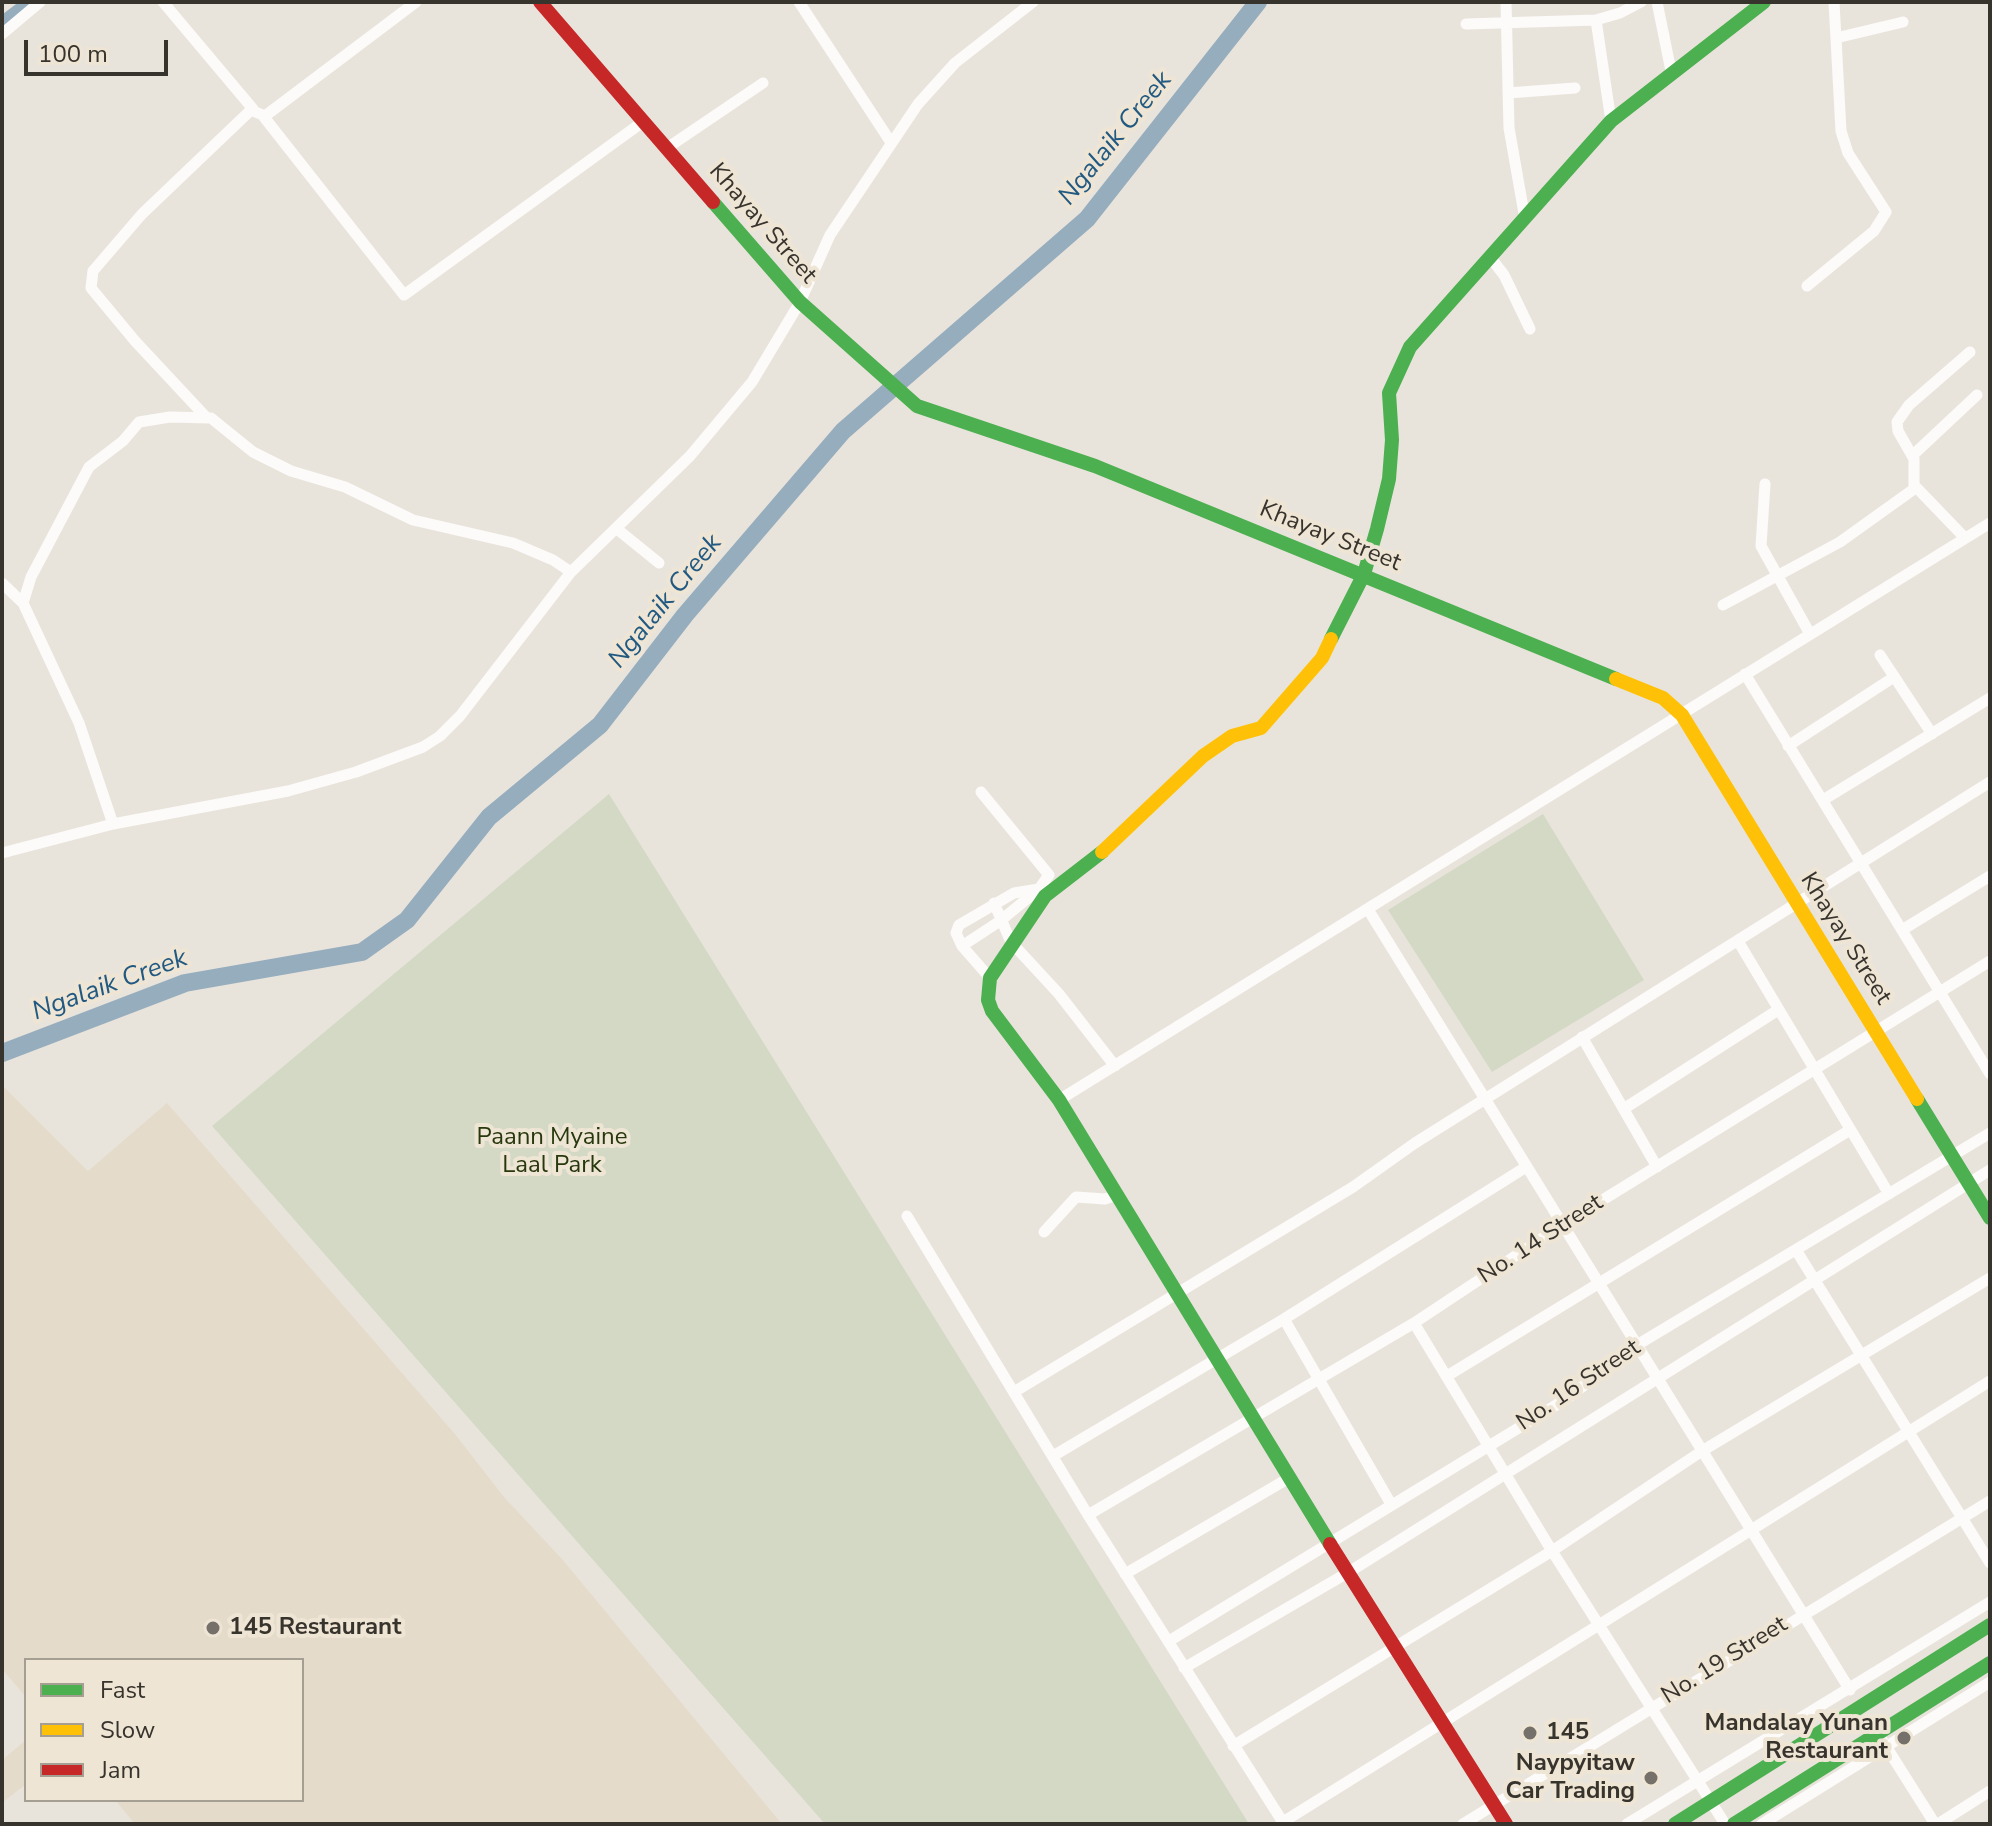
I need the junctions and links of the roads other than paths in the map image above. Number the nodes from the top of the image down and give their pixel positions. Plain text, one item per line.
1 (40, 2) edge
2 (163, 2) edge
3 (416, 2) edge
4 (540, 2) edge
5 (799, 2) edge
6 (1033, 2) edge
7 (1506, 2) edge
8 (1641, 2) edge
9 (1657, 2) edge
10 (1764, 2) edge
11 (1834, 2) edge
12 (1596, 20) junction
13 (1903, 22) dead end
14 (1508, 23) junction
15 (1466, 24) dead end
16 (2, 34) edge
17 (1836, 38) junction
18 (1671, 71) junction
19 (763, 83) dead end
20 (1575, 88) dead end
21 (1508, 93) junction
22 (253, 109) junction
23 (264, 117) junction
24 (644, 121) junction
25 (1611, 121) junction
26 (890, 141) junction
27 (667, 148) junction
28 (1525, 219) junction
29 (1490, 257) junction
30 (1807, 286) dead end
31 (800, 302) junction
32 (1530, 329) dead end
33 (1970, 352) dead end
34 (1977, 395) dead end
35 (205, 416) junction
36 (1913, 455) junction
37 (1765, 484) dead end
38 (1915, 486) junction
39 (1990, 523) edge
40 (617, 529) junction
41 (1965, 538) junction
42 (659, 563) dead end
43 (571, 572) junction
44 (1364, 574) junction
45 (1776, 575) junction
46 (2, 583) edge
47 (23, 603) junction
48 (1723, 605) dead end
49 (1810, 634) junction
50 (1880, 655) dead end
51 (1745, 674) junction
52 (1894, 677) junction
53 (1990, 698) edge
54 (1682, 715) junction
55 (1932, 734) junction
56 (1788, 746) junction
57 (1990, 782) edge
58 (981, 792) dead end
59 (1823, 800) junction
60 (113, 824) junction
61 (2, 853) edge
62 (1862, 865) junction
63 (1990, 876) edge
64 (1042, 892) junction
65 (994, 903) junction
66 (1798, 905) junction
67 (1369, 911) junction
68 (1000, 921) junction
69 (1902, 930) junction
70 (1738, 941) junction
71 (1011, 942) junction
72 (962, 946) junction
73 (1990, 961) edge
74 (990, 978) junction
75 (1939, 992) junction
76 (1778, 1010) junction
77 (1876, 1031) junction
78 (1582, 1037) junction
79 (1985, 1052) edge
80 (1115, 1066) junction
81 (1814, 1069) junction
82 (1990, 1074) edge
83 (1059, 1100) junction
84 (1485, 1100) junction
85 (1625, 1108) junction
86 (1850, 1130) junction
87 (1990, 1133) edge
88 (1951, 1157) junction
89 (1526, 1167) junction
90 (1657, 1167) junction
91 (1990, 1170) edge
92 (1968, 1183) junction
93 (1889, 1194) junction
94 (1117, 1195) junction
95 (907, 1216) dead end
96 (1990, 1218) edge
97 (1562, 1225) junction
98 (1044, 1232) dead end
99 (1796, 1250) junction
100 (1990, 1278) edge
101 (1814, 1279) junction
102 (1599, 1284) junction
103 (1179, 1293) junction
104 (1284, 1319) junction
105 (1414, 1323) junction
106 (1637, 1345) junction
107 (1217, 1357) junction
108 (1859, 1357) junction
109 (1447, 1376) junction
110 (1657, 1378) junction
111 (1316, 1380) junction
112 (1990, 1381) edge
113 (1014, 1392) junction
114 (1254, 1416) junction
115 (1906, 1433) junction
116 (1489, 1446) junction
117 (1702, 1451) junction
118 (1053, 1456) junction
119 (1506, 1475) junction
120 (1289, 1478) junction
121 (1990, 1501) edge
122 (1391, 1504) junction
123 (1088, 1515) junction
124 (1961, 1519) junction
125 (1750, 1530) junction
126 (1330, 1543) junction
127 (1552, 1551) junction
128 (1990, 1563) edge
129 (1349, 1572) junction
130 (1125, 1574) junction
131 (1990, 1602) edge
132 (1802, 1613) junction
133 (1990, 1625) edge
134 (1600, 1627) junction
135 (1169, 1641) junction
136 (1394, 1648) junction
137 (1990, 1663) edge
138 (1184, 1668) junction
139 (1990, 1682) edge
140 (1850, 1690) junction
141 (1651, 1707) junction
142 (1445, 1722) junction
143 (1882, 1740) junction
144 (1233, 1746) junction
145 (1697, 1781) junction
146 (1990, 1791) edge
147 (1711, 1802) junction
148 (1495, 1803) junction
149 (1284, 1823) edge
150 (1463, 1824) edge
151 (1506, 1824) edge
152 (1627, 1824) edge
153 (1675, 1824) edge
154 (1725, 1824) edge
155 (1734, 1824) edge
156 (1762, 1824) edge
157 (1936, 1824) edge

1 - 16 street
2 - 22 street
3 - 23 street
4 - 24 street, Khayay Street
5 - 26 street
6 - 26 street
7 - 14 street
8 - 12 street
9 - 18 street
10 - 18 street
11 - 17 street
12 - 14 street
12 - 25 street
13 - 17 street
14 - 15 street
14 - 21 street
17 - 30 street
18 - 25 street
19 - 27 street
20 - 21 street
21 - 28 street
22 - 23 street
22 - 35 street
23 - 24 street
24 - 27 street, Khayay Street
25 - 28 street
26 - 31 street
27 - 31 street, Khayay Street
28 - 29 street
29 - 32 street
29 - 44 street
31 - 40 street
31 - 44 street, Khayay Street
33 - 36 street
34 - 36 street
35 - 43 street
35 - 47 street
36 - 38 street
37 - 45 street
38 - 41 street
38 - 45 street
39 - 41 street
40 - 42 street
40 - 43 street
41 - 49 street
43 - 60 street
44 - 54 street, Khayay Street
44 - 64 street
45 - 48 street
45 - 49 street
46 - 47 street
47 - 60 street
49 - 51 street
50 - 52 street
51 - 54 street
51 - 56 street
52 - 55 street
52 - 56 street
53 - 55 street
54 - 66 street, Khayay Street
54 - 67 street
55 - 59 street
56 - 59 street
57 - 62 street
58 - 64 street
59 - 62 street
60 - 61 street
62 - 66 street
62 - 69 street
63 - 69 street
64 - 65 street
64 - 68 street
64 - 71 street
65 - 68 street
65 - 72 street
66 - 70 street
66 - 77 street, Khayay Street
67 - 80 street
67 - 84 street
68 - 71 street
68 - 72 street
69 - 75 street
70 - 76 street
70 - 78 street
71 - 74 street
71 - 80 street
72 - 74 street
73 - 75 street, No. 14 Street
74 - 83 street
75 - 77 street, No. 14 Street
75 - 79 street
76 - 81 street
76 - 85 street
77 - 81 street, No. 14 Street
77 - 88 street, Khayay Street
78 - 84 street
78 - 85 street
79 - 82 street
80 - 83 street
81 - 86 street
81 - 90 street, No. 14 Street
83 - 94 street
84 - 89 street
84 - 103 street
85 - 90 street
86 - 93 street
86 - 102 street
87 - 88 street, No. 16 Street
88 - 92 street, Khayay Street
88 - 93 street, No. 16 Street
89 - 97 street
89 - 104 street
90 - 97 street, No. 14 Street
91 - 92 street
92 - 96 street, Khayay Street
92 - 101 street
93 - 99 street, No. 16 Street
94 - 98 street
94 - 103 street
95 - 113 street
97 - 102 street
97 - 105 street, No. 14 Street
99 - 101 street
99 - 106 street, No. 16 Street
100 - 108 street
101 - 108 street
101 - 110 street
102 - 106 street
102 - 109 street
103 - 107 street
103 - 113 street
104 - 107 street
104 - 111 street
105 - 109 street
105 - 111 street, No. 14 Street
106 - 110 street
106 - 116 street, No. 16 Street
107 - 114 street
107 - 118 street
108 - 115 street
108 - 117 street
109 - 116 street
110 - 117 street
110 - 119 street
111 - 114 street, No. 14 Street
111 - 122 street
112 - 115 street
113 - 118 street
114 - 120 street
114 - 123 street, No. 14 Street
115 - 124 street
115 - 125 street
116 - 119 street
116 - 122 street, No. 16 Street
117 - 125 street
117 - 127 street
118 - 123 street
119 - 127 street
119 - 129 street
120 - 126 street
120 - 130 street
121 - 124 street, No. 19 Street
122 - 126 street, No. 16 Street
123 - 130 street
124 - 128 street
124 - 132 street, No. 19 Street
125 - 132 street
125 - 134 street
126 - 129 street
126 - 135 street, No. 16 Street
127 - 134 street
127 - 136 street
129 - 136 street
129 - 138 street
130 - 135 street
131 - 140 street
132 - 140 street
132 - 141 street, No. 19 Street
133 - 147 street
134 - 141 street
134 - 142 street
135 - 138 street
136 - 142 street
136 - 144 street
137 - 143 street
138 - 144 street
139 - 143 street
140 - 145 street
141 - 145 street
141 - 148 street, No. 19 Street
142 - 148 street
142 - 149 street
143 - 155 street
143 - 156 street
143 - 157 street
144 - 149 street
145 - 147 street
145 - 152 street
146 - 157 street
147 - 153 street
147 - 154 street
148 - 150 street, No. 19 Street
148 - 151 street

